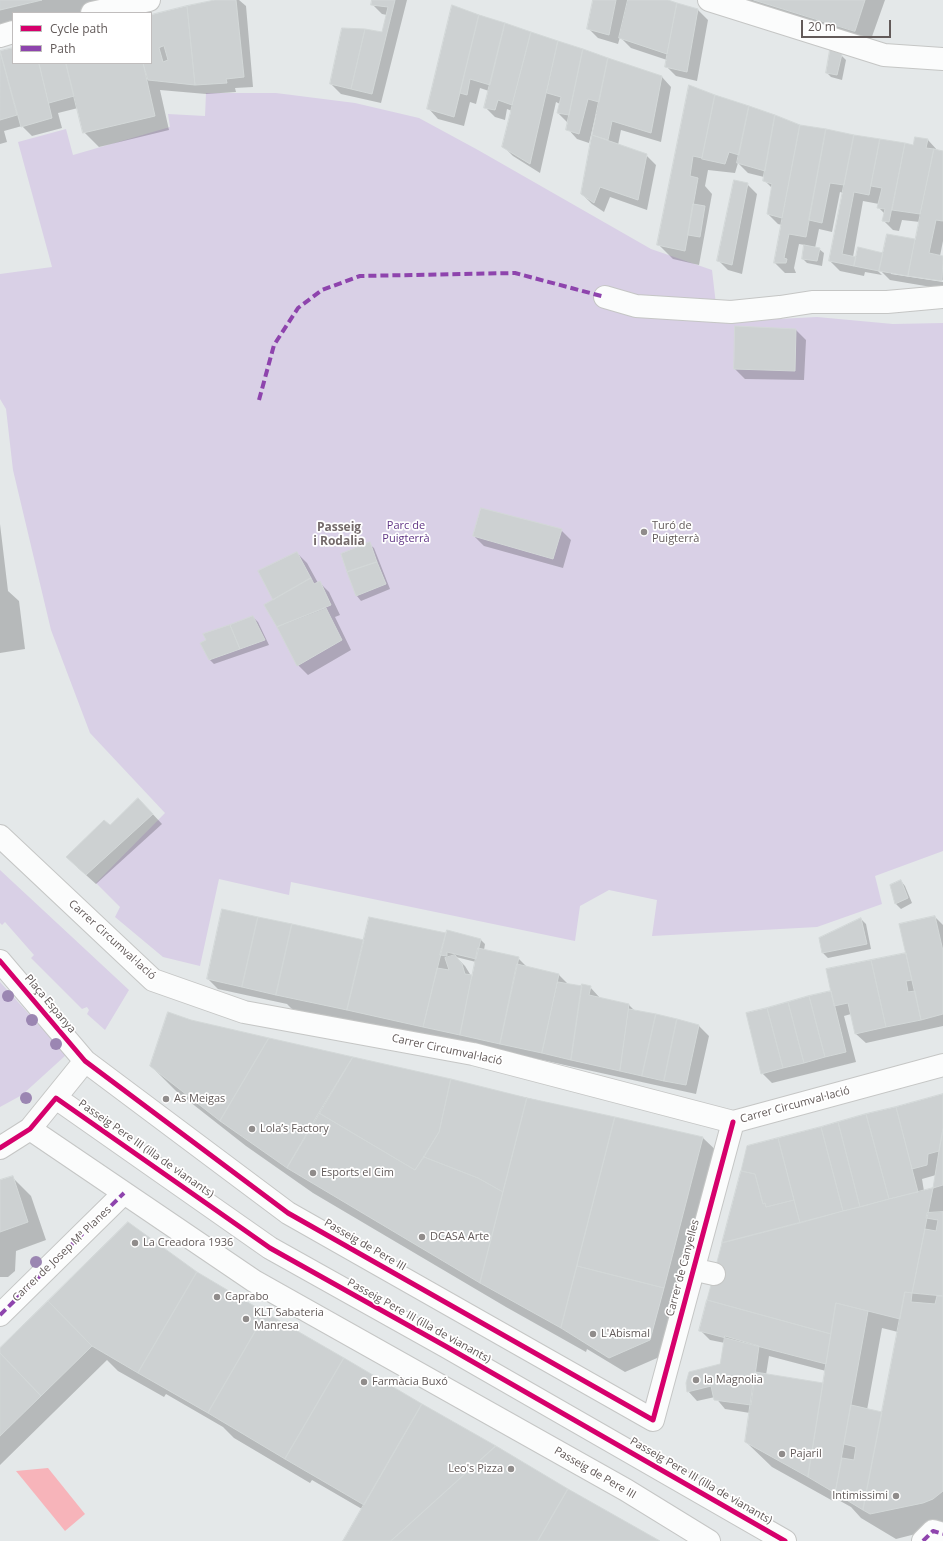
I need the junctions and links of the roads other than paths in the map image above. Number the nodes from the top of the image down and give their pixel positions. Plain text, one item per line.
1 (149, 0) edge
2 (709, 0) edge
3 (99, 8) edge
4 (12, 32) edge
5 (0, 36) edge
6 (943, 59) edge
7 (605, 297) dead end
8 (943, 297) edge
9 (0, 836) edge
10 (0, 961) edge
11 (85, 1061) junction
12 (943, 1065) edge
13 (56, 1098) junction
14 (733, 1122) junction
15 (30, 1129) junction
16 (0, 1148) edge
17 (124, 1193) junction
18 (692, 1269) junction
19 (714, 1274) dead end
20 (0, 1315) edge
21 (653, 1420) joint
22 (709, 1541) edge
23 (786, 1541) edge

1 - 3 street
2 - 6 street
4 - 5 street
7 - 8 street
9 - 14 street, Carrer Circumval·lació
10 - 11 street, Plaça Espanya
11 - 13 street
11 - 21 street, Passeig de Pere III
12 - 14 street, Carrer Circumval·lació
13 - 15 street
13 - 23 street, Passeig Pere III (illa de vianants)
14 - 18 street, Carrer de Canyelles
15 - 16 street
15 - 17 street, Passeig de Pere III
17 - 20 street, Carrer de Josep Mª Planes
17 - 22 street, Passeig de Pere III
18 - 19 street
18 - 21 street, Carrer de Canyelles

